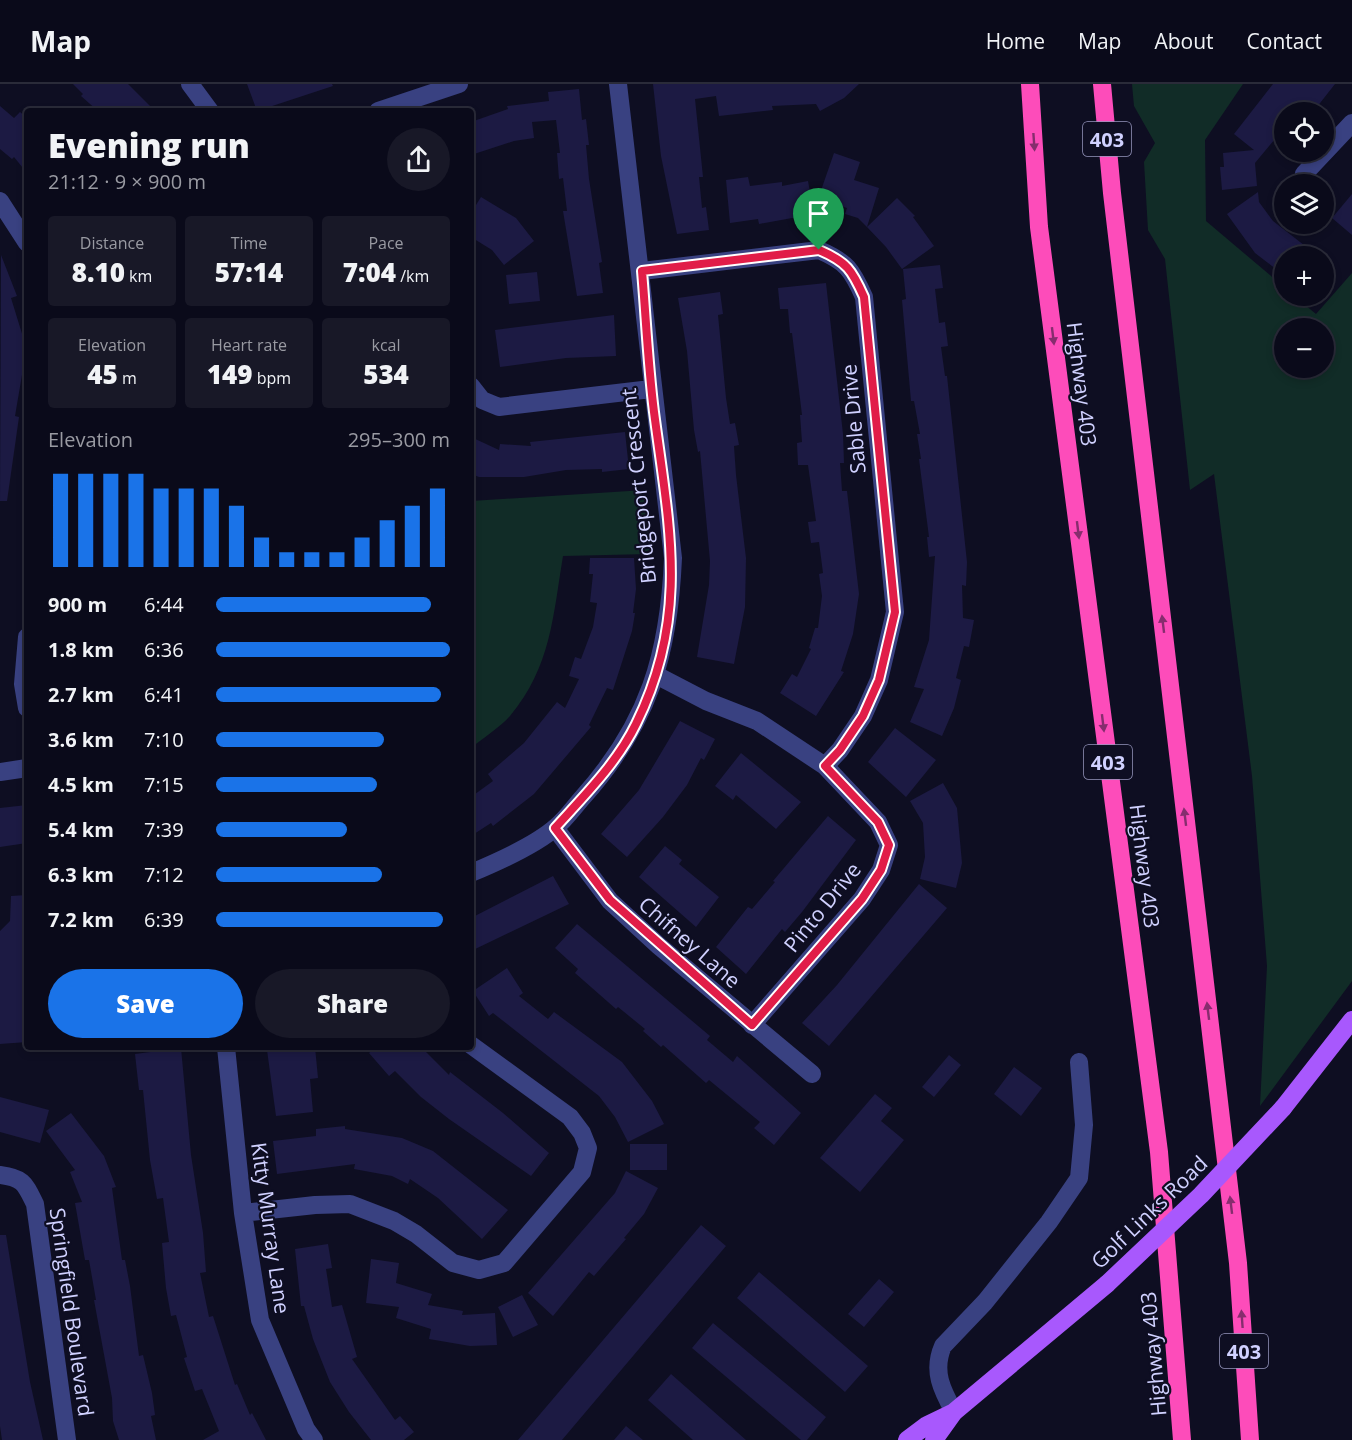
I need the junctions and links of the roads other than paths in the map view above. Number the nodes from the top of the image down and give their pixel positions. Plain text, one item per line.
1 (190, 84) edge
2 (459, 84) edge
3 (618, 84) edge
4 (1030, 84) edge
5 (1102, 84) edge
6 (437, 87) edge
7 (208, 108) edge
8 (385, 108) edge
9 (1352, 123) edge
10 (1304, 174) dead end
11 (0, 201) edge
12 (24, 238) edge
13 (642, 271) junction
14 (651, 388) junction
15 (474, 390) edge
16 (24, 672) edge
17 (656, 675) junction
18 (24, 690) edge
19 (825, 766) junction
20 (24, 768) edge
21 (0, 772) edge
22 (555, 828) junction
23 (474, 872) edge
24 (1352, 1020) edge
25 (752, 1025) junction
26 (474, 1047) edge
27 (226, 1050) edge
28 (1078, 1062) dead end
29 (812, 1074) dead end
30 (0, 1175) edge
31 (243, 1213) junction
32 (954, 1412) junction
33 (67, 1440) edge
34 (314, 1440) edge
35 (907, 1440) edge
36 (934, 1440) edge
37 (1182, 1440) edge
38 (1250, 1440) edge

1 - 7 street
2 - 6 street
3 - 13 street, Bridgeport Crescent
4 -> 37 highway, Highway 403 / 403
38 -> 5 highway, 403
6 - 8 street
9 - 10 street
11 - 12 street
13 - 14 street, Bridgeport Crescent
13 - 19 street, Sable Drive
14 - 15 street
14 - 17 street, Bridgeport Crescent
16 - 18 street
17 - 19 street, Pinto Drive
17 - 22 street, Bridgeport Crescent
19 - 25 street, Pinto Drive
20 - 21 street
22 - 23 street, Bridgeport Crescent
22 - 25 street, Chifney Lane
24 - 32 main road, Golf Links Road, bridge
25 - 29 street, Chifney Lane
26 - 31 street
27 - 31 street, Kitty Murray Lane
28 - 32 street
30 - 33 street, Springfield Boulevard
31 - 34 street, Kitty Murray Lane
32 - 35 main road, Golf Links Road
32 - 36 main road, Golf Links Road

